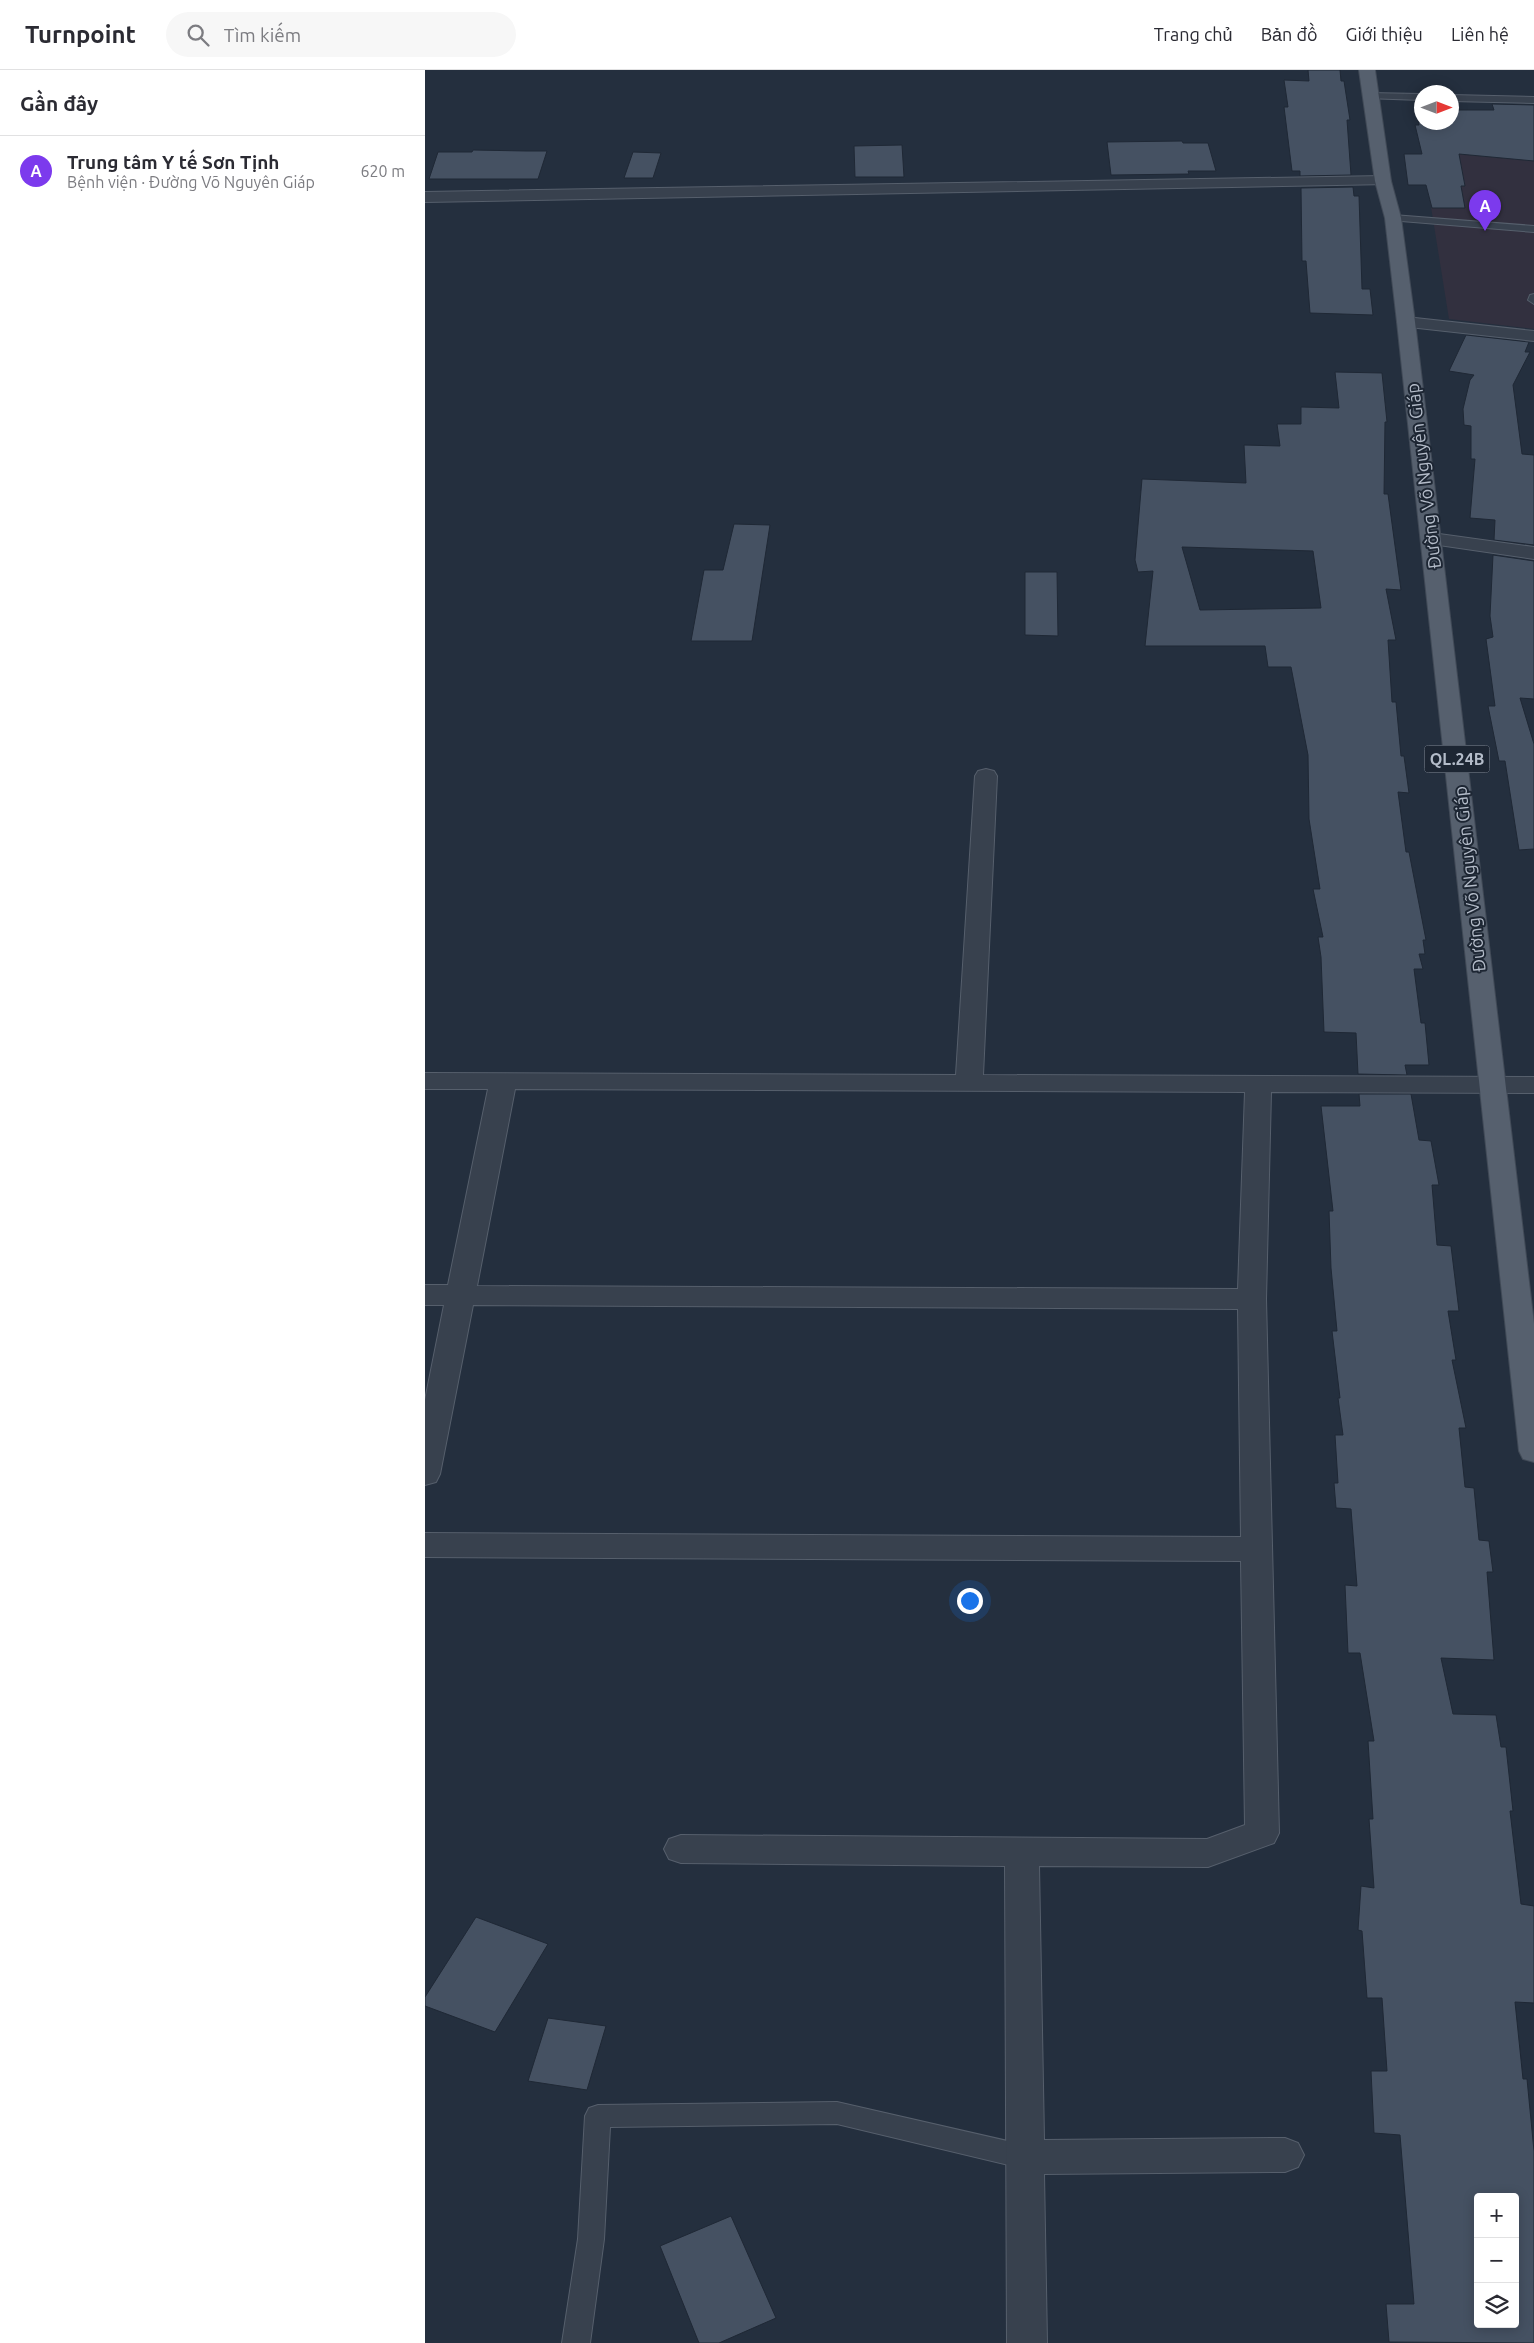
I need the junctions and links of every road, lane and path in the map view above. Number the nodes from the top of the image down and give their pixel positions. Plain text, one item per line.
1 (1367, 70) edge
2 (1369, 96) junction
3 (1414, 97) edge
4 (1459, 98) edge
5 (1534, 100) edge
6 (1383, 181) junction
7 (425, 197) edge
8 (1393, 218) junction
9 (1534, 228) edge
10 (1406, 322) junction
11 (1534, 336) edge
12 (1432, 539) junction
13 (1534, 553) edge
14 (986, 776) dead end
15 (425, 1081) edge
16 (503, 1082) junction
17 (969, 1084) junction
18 (1258, 1084) junction
19 (1534, 1085) edge
20 (1493, 1086) junction
21 (425, 1295) edge
22 (461, 1295) junction
23 (1253, 1299) junction
24 (1530, 1371) edge
25 (1534, 1451) edge
26 (425, 1474) edge
27 (425, 1545) edge
28 (1257, 1549) junction
29 (681, 1849) dead end
30 (1022, 1852) junction
31 (1285, 2154) dead end
32 (1025, 2156) junction
33 (576, 2343) edge
34 (1027, 2343) edge

1 - 2 main road, Đường Võ Nguyên Giáp / QL.24B
2 - 3 lane
2 - 6 main road, Đường Võ Nguyên Giáp / QL.24B
4 - 5 lane
6 - 7 street
6 - 8 main road, Đường Võ Nguyên Giáp / QL.24B
8 - 9 lane
8 - 10 main road, Đường Võ Nguyên Giáp / QL.24B
10 - 11 street
10 - 12 main road, Đường Võ Nguyên Giáp / QL.24B
12 - 13 street
12 - 20 main road, Đường Võ Nguyên Giáp / QL.24B
14 - 17 street
15 - 16 street
16 - 17 street
16 - 22 street
17 - 18 street
18 - 20 street
18 - 23 street
19 - 20 street
20 - 24 main road, Đường Võ Nguyên Giáp / QL.24B
21 - 22 street
22 - 23 street
22 - 26 street
23 - 28 street
24 - 25 main road, Đường Võ Nguyên Giáp / QL.24B
27 - 28 street
28 - 30 street
29 - 30 street
30 - 32 street
31 - 32 street
32 - 33 lane
32 - 34 street

